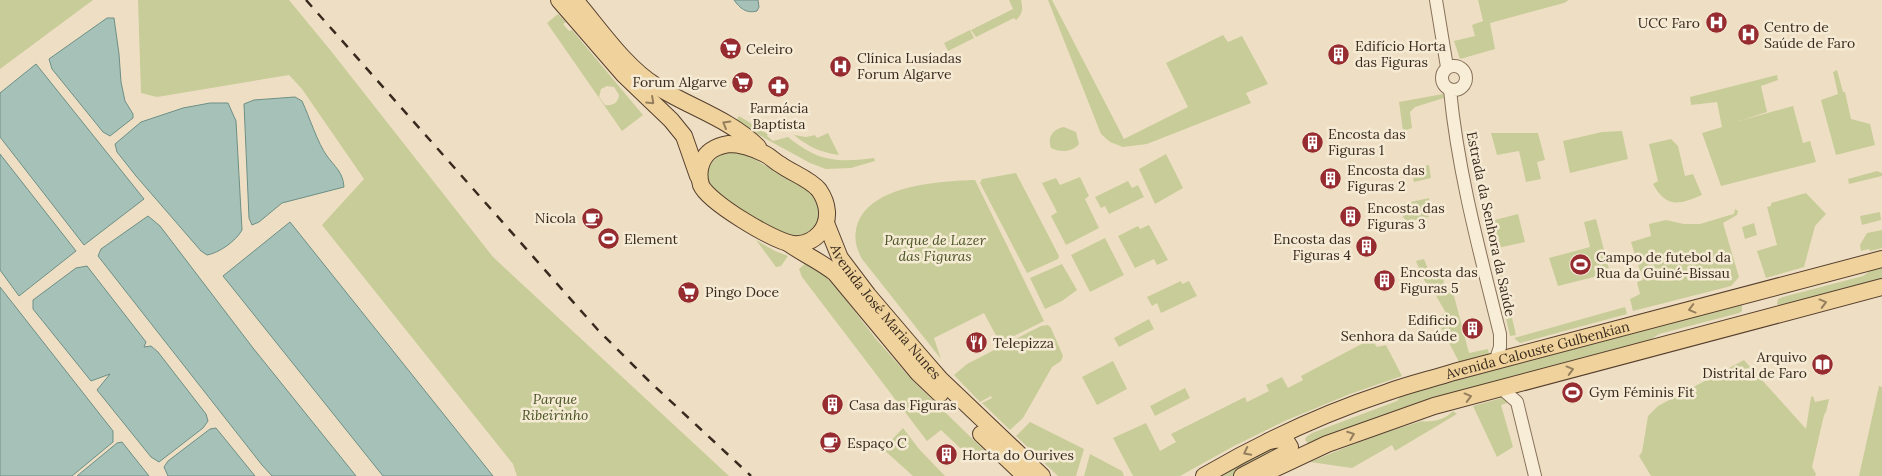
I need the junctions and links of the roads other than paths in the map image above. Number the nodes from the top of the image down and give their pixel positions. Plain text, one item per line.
1 (559, 0) edge
2 (575, 0) edge
3 (1436, 0) edge
4 (1447, 67) junction
5 (1450, 90) junction
6 (764, 154) junction
7 (702, 185) junction
8 (826, 223) junction
9 (794, 248) junction
10 (1882, 259) edge
11 (1860, 264) junction
12 (1882, 287) edge
13 (1739, 297) junction
14 (1791, 311) junction
15 (1500, 334) junction
16 (1640, 351) junction
17 (1517, 356) junction
18 (1495, 362) junction
19 (1523, 382) junction
20 (1501, 388) junction
21 (1388, 392) junction
22 (1516, 402) junction
23 (1269, 440) junction
24 (1327, 444) junction
25 (1025, 476) edge
26 (1042, 476) edge
27 (1204, 476) edge
28 (1242, 476) edge
29 (1259, 476) edge
30 (1535, 476) edge

1 -> 7 main road
6 -> 2 main road
3 - 4 street
4 - 5 street
4 - 5 street
5 - 15 street, Estrada da Senhora da Saúde
6 - 7 main road
6 - 8 main road, Avenida José Maria Nunes
7 - 9 main road, Avenida José Maria Nunes
8 - 9 main road
8 - 26 main road, Avenida José Maria Nunes
9 - 25 main road, Avenida José Maria Nunes
10 - 11 main road, Avenida Calouste Gulbenkian
11 - 13 main road, Avenida Calouste Gulbenkian
11 - 14 main road
14 -> 12 main road, Avenida Calouste Gulbenkian
13 - 16 main road
13 -> 17 main road, Avenida Calouste Gulbenkian
14 - 16 main road, Avenida Calouste Gulbenkian
15 - 17 street
15 - 18 street
19 -> 16 main road, Avenida Calouste Gulbenkian
17 - 18 main road, Avenida Calouste Gulbenkian
18 - 21 main road, Avenida Calouste Gulbenkian
19 - 20 main road, Avenida Calouste Gulbenkian
19 - 22 street
20 - 22 street
24 -> 20 main road, Avenida Calouste Gulbenkian
21 - 23 main road, Avenida Calouste Gulbenkian
21 - 24 main road
22 - 30 street
23 -> 27 main road, Avenida Calouste Gulbenkian
23 - 28 main road
24 - 29 main road, Avenida Calouste Gulbenkian

